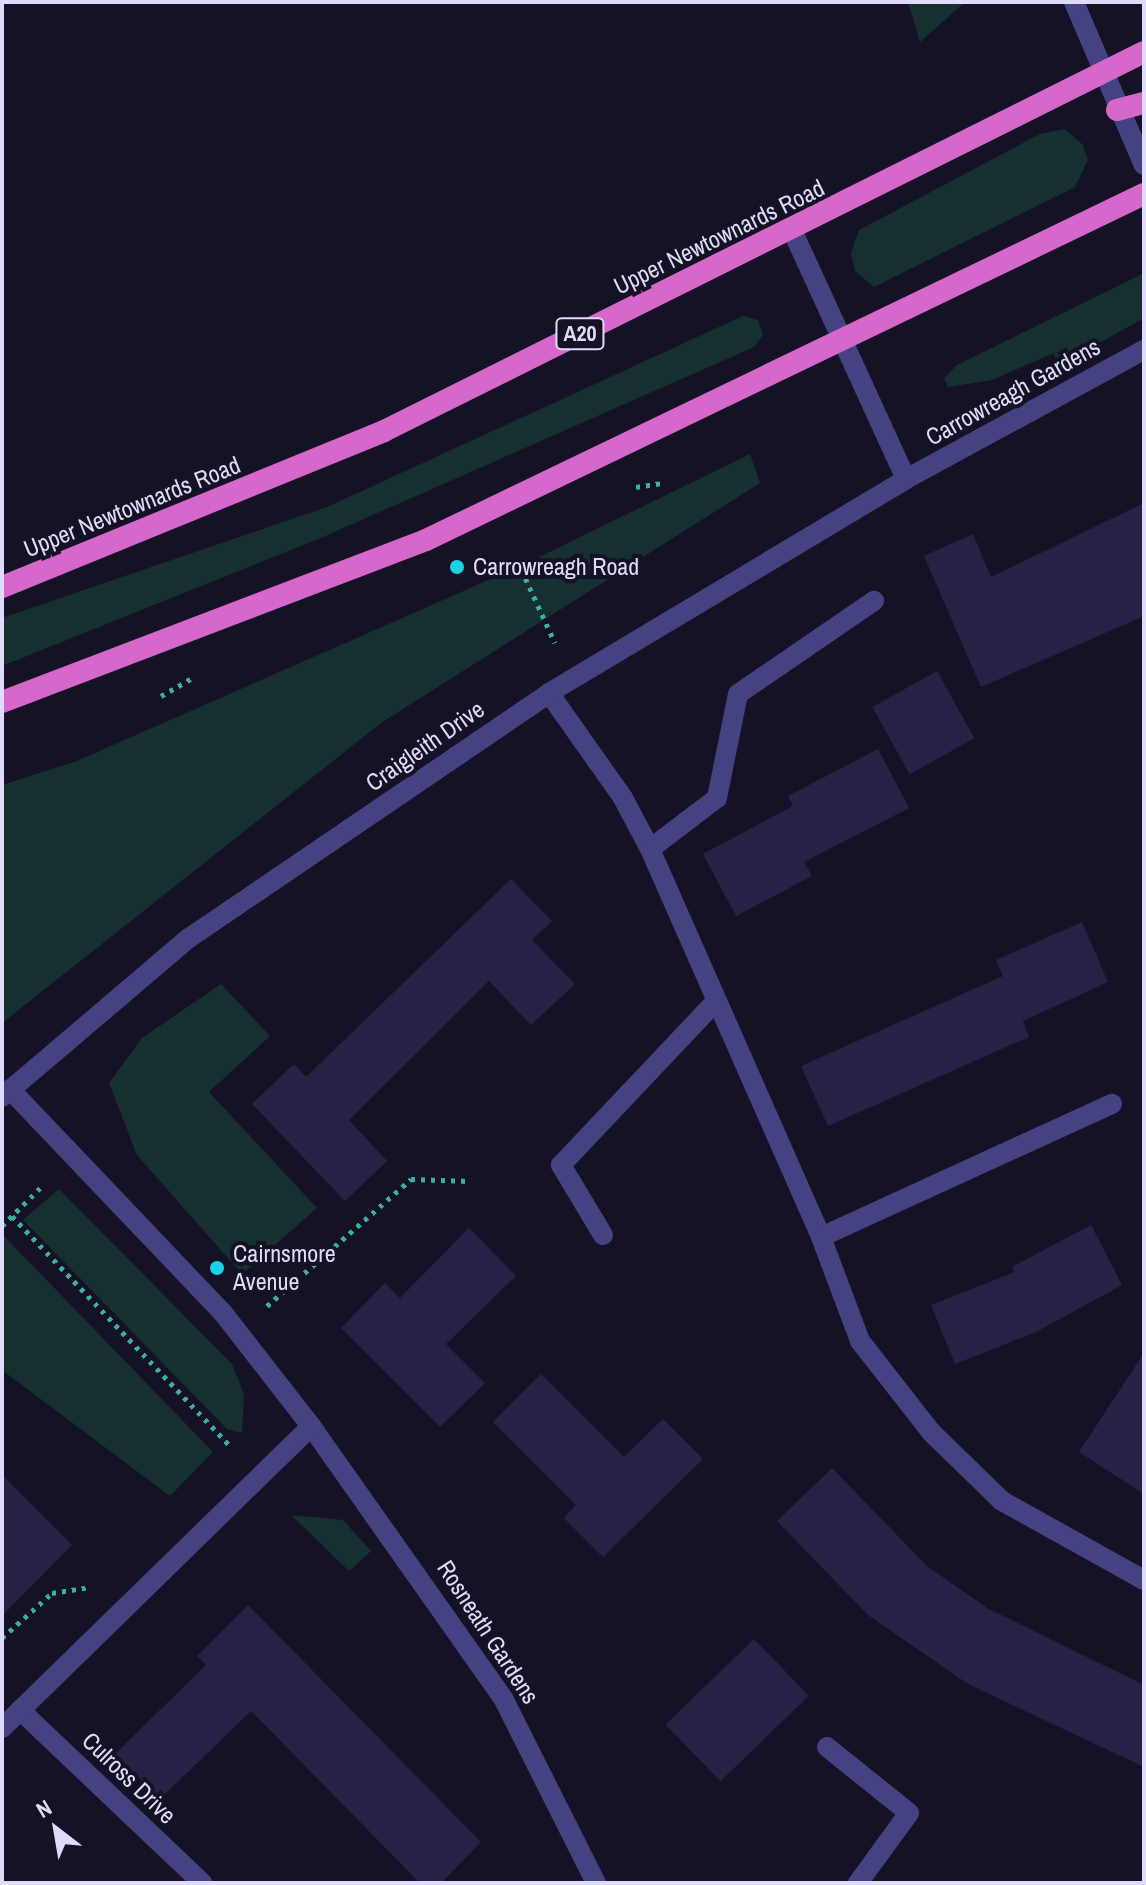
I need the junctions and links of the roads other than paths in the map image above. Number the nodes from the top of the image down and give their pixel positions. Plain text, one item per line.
1 (1074, 2) edge
2 (1144, 52) edge
3 (1104, 72) junction
4 (1144, 103) edge
5 (1117, 110) junction
6 (1144, 165) edge
7 (1144, 194) edge
8 (792, 230) junction
9 (846, 342) junction
10 (1144, 350) edge
11 (906, 479) junction
12 (2, 587) edge
13 (874, 601) dead end
14 (549, 693) junction
15 (2, 702) edge
16 (650, 849) junction
17 (716, 1001) junction
18 (6, 1093) edge
19 (1112, 1104) dead end
20 (603, 1235) dead end
21 (821, 1237) junction
22 (311, 1426) junction
23 (1144, 1580) edge
24 (20, 1710) junction
25 (2, 1728) edge
26 (827, 1747) dead end
27 (202, 1883) edge
28 (596, 1883) edge
29 (858, 1883) edge

1 - 3 street
2 - 3 highway, Upper Newtownards Road / A20
3 - 5 street
3 - 8 highway, Upper Newtownards Road / A20
4 - 5 highway
5 - 6 street
7 - 9 highway
8 - 9 street
8 - 12 highway, Upper Newtownards Road / A20
9 - 11 street
9 - 15 highway
10 - 11 street, Carrowreagh Gardens
11 - 14 street, Craigleith Drive
13 - 16 street
14 - 16 street
14 - 18 street, Craigleith Drive
16 - 17 street
17 - 20 street
17 - 21 street
18 - 22 street
19 - 21 street
21 - 23 street
22 - 24 street
22 - 28 street, Rosneath Gardens
24 - 25 street
24 - 27 street, Culross Drive
26 - 29 street

